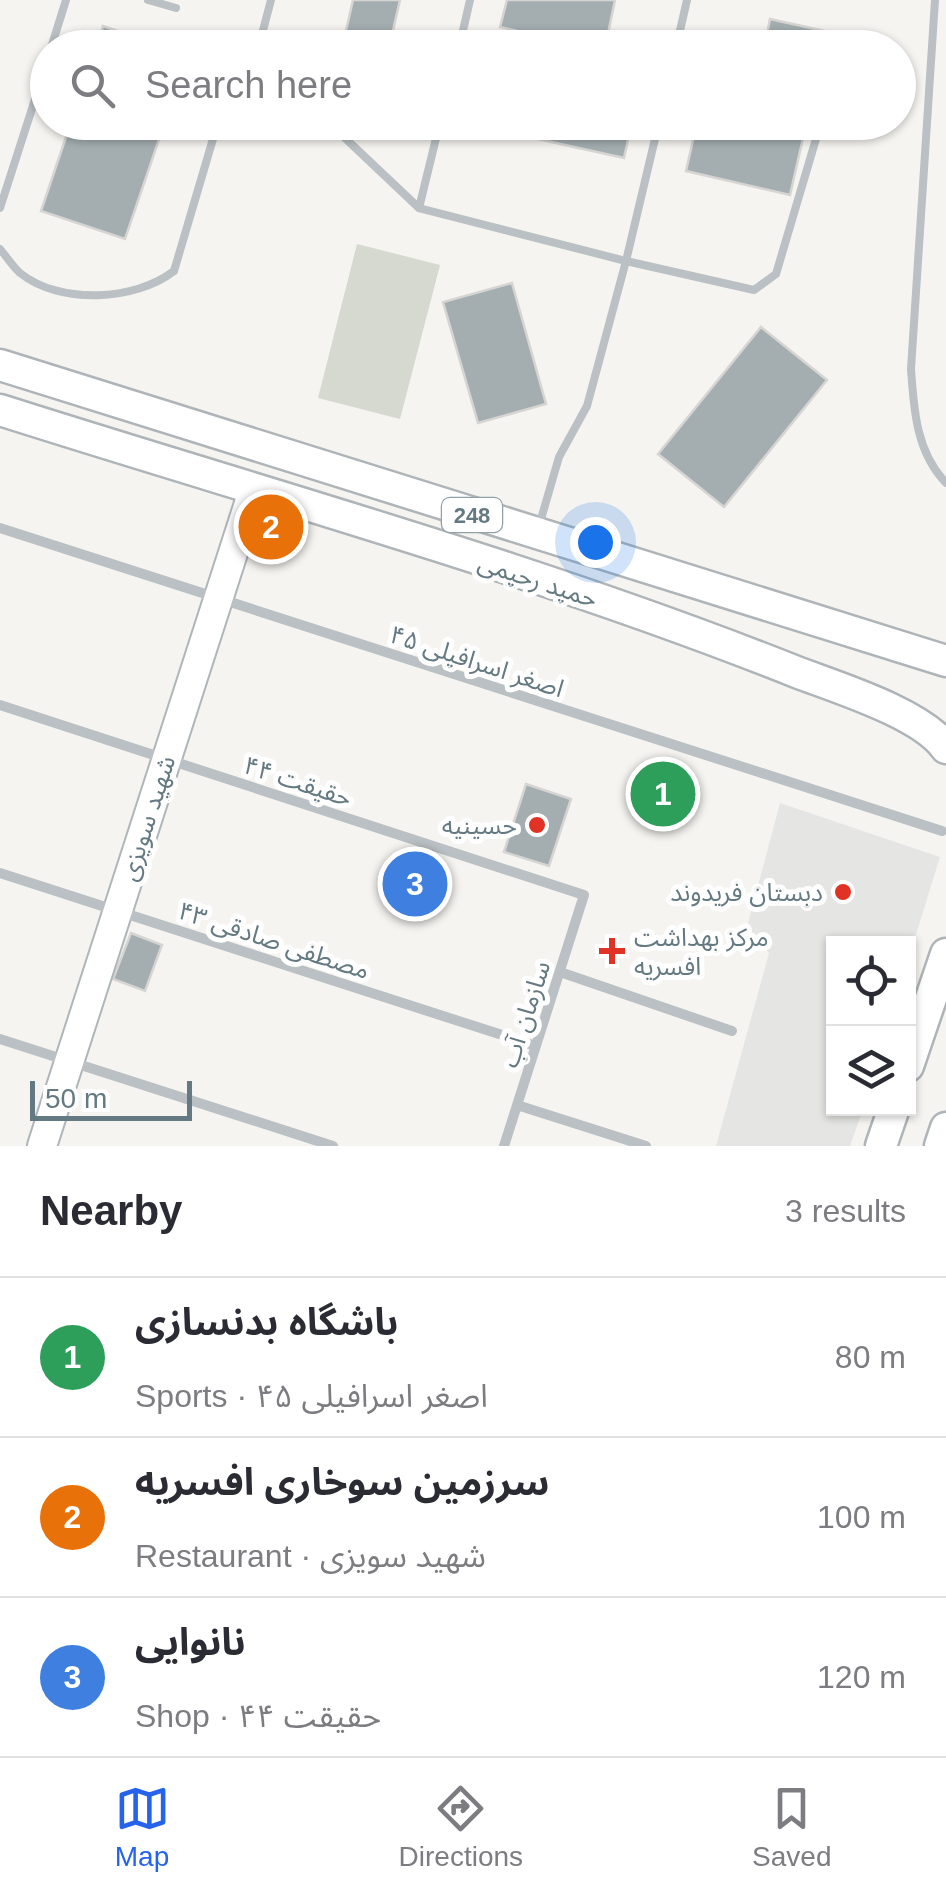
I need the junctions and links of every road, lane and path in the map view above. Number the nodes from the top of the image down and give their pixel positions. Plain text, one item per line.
1 (66, 0) edge
2 (148, 0) edge
3 (271, 0) edge
4 (470, 0) edge
5 (687, 0) edge
6 (935, 0) edge
7 (176, 8) dead end
8 (57, 30) edge
9 (266, 30) edge
10 (463, 30) edge
11 (680, 30) edge
12 (30, 115) edge
13 (213, 140) edge
14 (347, 140) edge
15 (436, 140) edge
16 (654, 140) edge
17 (816, 140) edge
18 (0, 208) edge
19 (419, 208) junction
20 (0, 249) edge
21 (626, 261) junction
22 (0, 365) edge
23 (0, 410) edge
24 (265, 450) junction
25 (946, 483) edge
26 (253, 490) junction
27 (0, 528) edge
28 (536, 535) junction
29 (527, 575) junction
30 (218, 598) junction
31 (946, 661) edge
32 (0, 705) edge
33 (946, 748) edge
34 (166, 759) junction
35 (942, 831) dead end
36 (0, 873) edge
37 (584, 895) joint
38 (118, 911) junction
39 (946, 954) edge
40 (560, 972) junction
41 (732, 1031) dead end
42 (0, 1039) edge
43 (916, 1042) edge
44 (536, 1046) junction
45 (70, 1061) junction
46 (517, 1106) junction
47 (891, 1116) edge
48 (946, 1128) edge
49 (42, 1146) edge
50 (333, 1146) edge
51 (504, 1146) edge
52 (646, 1146) edge
53 (882, 1146) edge
54 (940, 1146) edge

1 - 8 lane
2 - 7 lane
3 - 9 lane
4 - 10 lane
5 - 11 lane
6 - 25 lane
12 - 18 lane
13 - 20 lane
14 - 19 lane
15 - 19 lane
16 - 21 lane
17 - 21 lane
19 - 21 lane
21 - 28 lane
22 - 24 main road, حمید رحیمی / 248
23 - 26 main road, حمید رحیمی / 248
24 - 26 main road
24 - 28 main road, حمید رحیمی / 248
26 - 29 main road, حمید رحیمی / 248
26 - 30 main road, شهید سویزی
27 - 30 street, اصغر اسرافیلی ۴۵
28 - 29 main road
28 - 31 main road, حمید رحیمی / 248
29 - 33 main road, حمید رحیمی / 248
30 - 34 main road, شهید سویزی
30 - 35 street, اصغر اسرافیلی ۴۵
32 - 34 street, حقیقت ۴۴
34 - 37 street, حقیقت ۴۴
34 - 38 main road, شهید سویزی
36 - 38 street, مصطفی صادقی ۴۳
37 - 40 street, سازمان آب
38 - 44 street, مصطفی صادقی ۴۳
38 - 45 main road, شهید سویزی
39 - 43 main road
40 - 41 street
40 - 44 street, سازمان آب
42 - 45 street
44 - 46 street, سازمان آب
45 - 49 main road, شهید سویزی
45 - 50 street
46 - 51 street, سازمان آب
46 - 52 street
47 - 53 main road
48 - 54 main road

